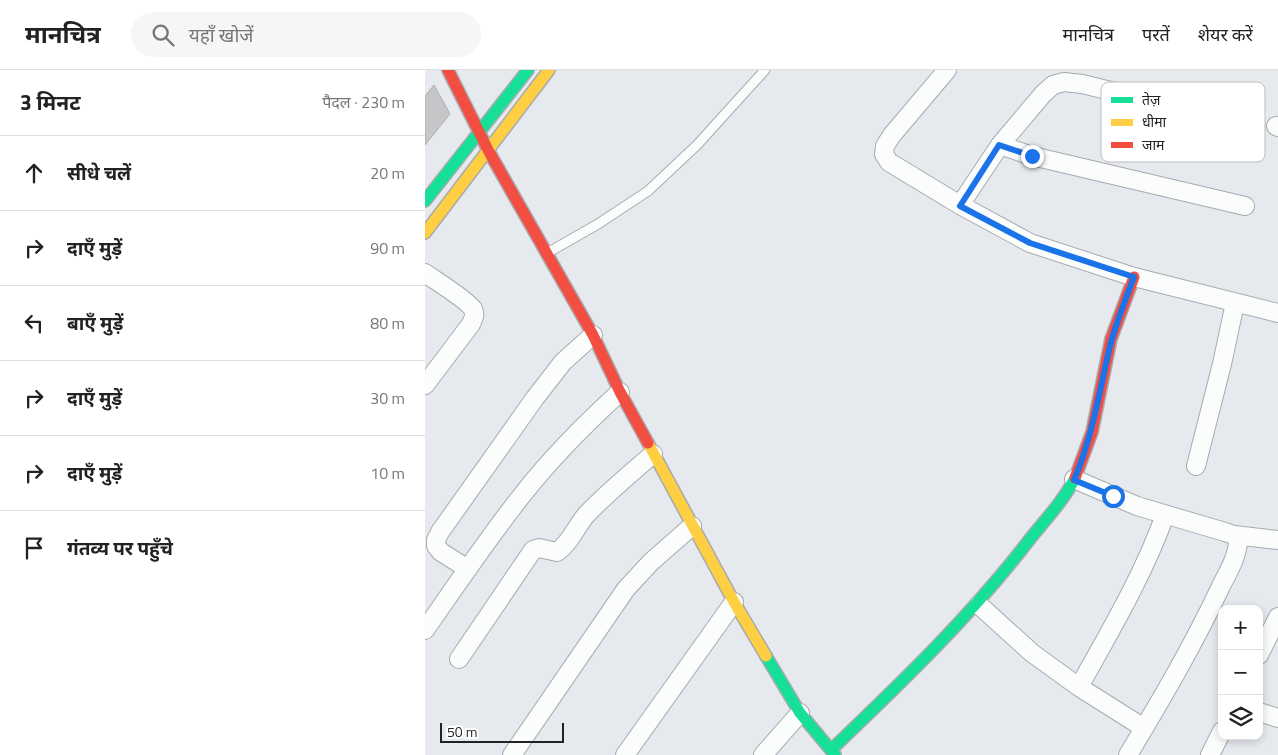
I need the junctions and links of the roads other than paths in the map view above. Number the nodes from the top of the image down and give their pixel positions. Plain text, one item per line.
1 (448, 70) edge
2 (527, 70) edge
3 (549, 70) edge
4 (765, 70) edge
5 (947, 70) edge
6 (1101, 89) edge
7 (478, 132) junction
8 (999, 145) junction
9 (487, 150) junction
10 (425, 201) edge
11 (960, 206) junction
12 (1245, 206) dead end
13 (425, 232) edge
14 (546, 253) junction
15 (425, 273) edge
16 (1134, 277) junction
17 (1235, 303) junction
18 (1278, 313) edge
19 (593, 335) junction
20 (425, 385) edge
21 (620, 392) junction
22 (653, 454) junction
23 (1196, 466) dead end
24 (1074, 480) junction
25 (1165, 515) junction
26 (692, 526) junction
27 (1234, 535) junction
28 (1278, 540) edge
29 (468, 569) junction
30 (734, 602) junction
31 (979, 605) junction
32 (1278, 617) edge
33 (425, 630) edge
34 (1262, 650) edge
35 (459, 659) dead end
36 (1079, 687) junction
37 (800, 713) junction
38 (1263, 713) edge
39 (1278, 718) edge
40 (1144, 728) junction
41 (1218, 739) edge
42 (833, 753) edge
43 (513, 755) edge
44 (625, 755) edge
45 (763, 755) edge
46 (1128, 755) edge
47 (1210, 755) edge

1 - 7 street
2 - 7 street
3 - 9 street
4 - 14 lane
5 - 11 street
6 - 8 street
7 - 9 street
7 - 10 street
8 - 11 street
8 - 12 street
9 - 13 street
9 - 14 street
11 - 16 street
14 - 19 street
15 - 20 street
16 - 17 street
16 - 24 street
17 - 18 street
17 - 23 street
19 - 21 street
19 - 29 street
21 - 22 street
21 - 29 street
22 - 26 street
22 - 35 street
24 - 25 street
24 - 31 street
25 - 27 street
25 - 36 street
26 - 30 street
26 - 43 street
27 - 28 street
27 - 40 street
29 - 33 street
30 - 37 street
30 - 44 street
31 - 36 street
31 - 42 street
32 - 34 street
36 - 40 street
37 - 42 street
37 - 45 street
38 - 39 street
40 - 46 street
41 - 47 street

